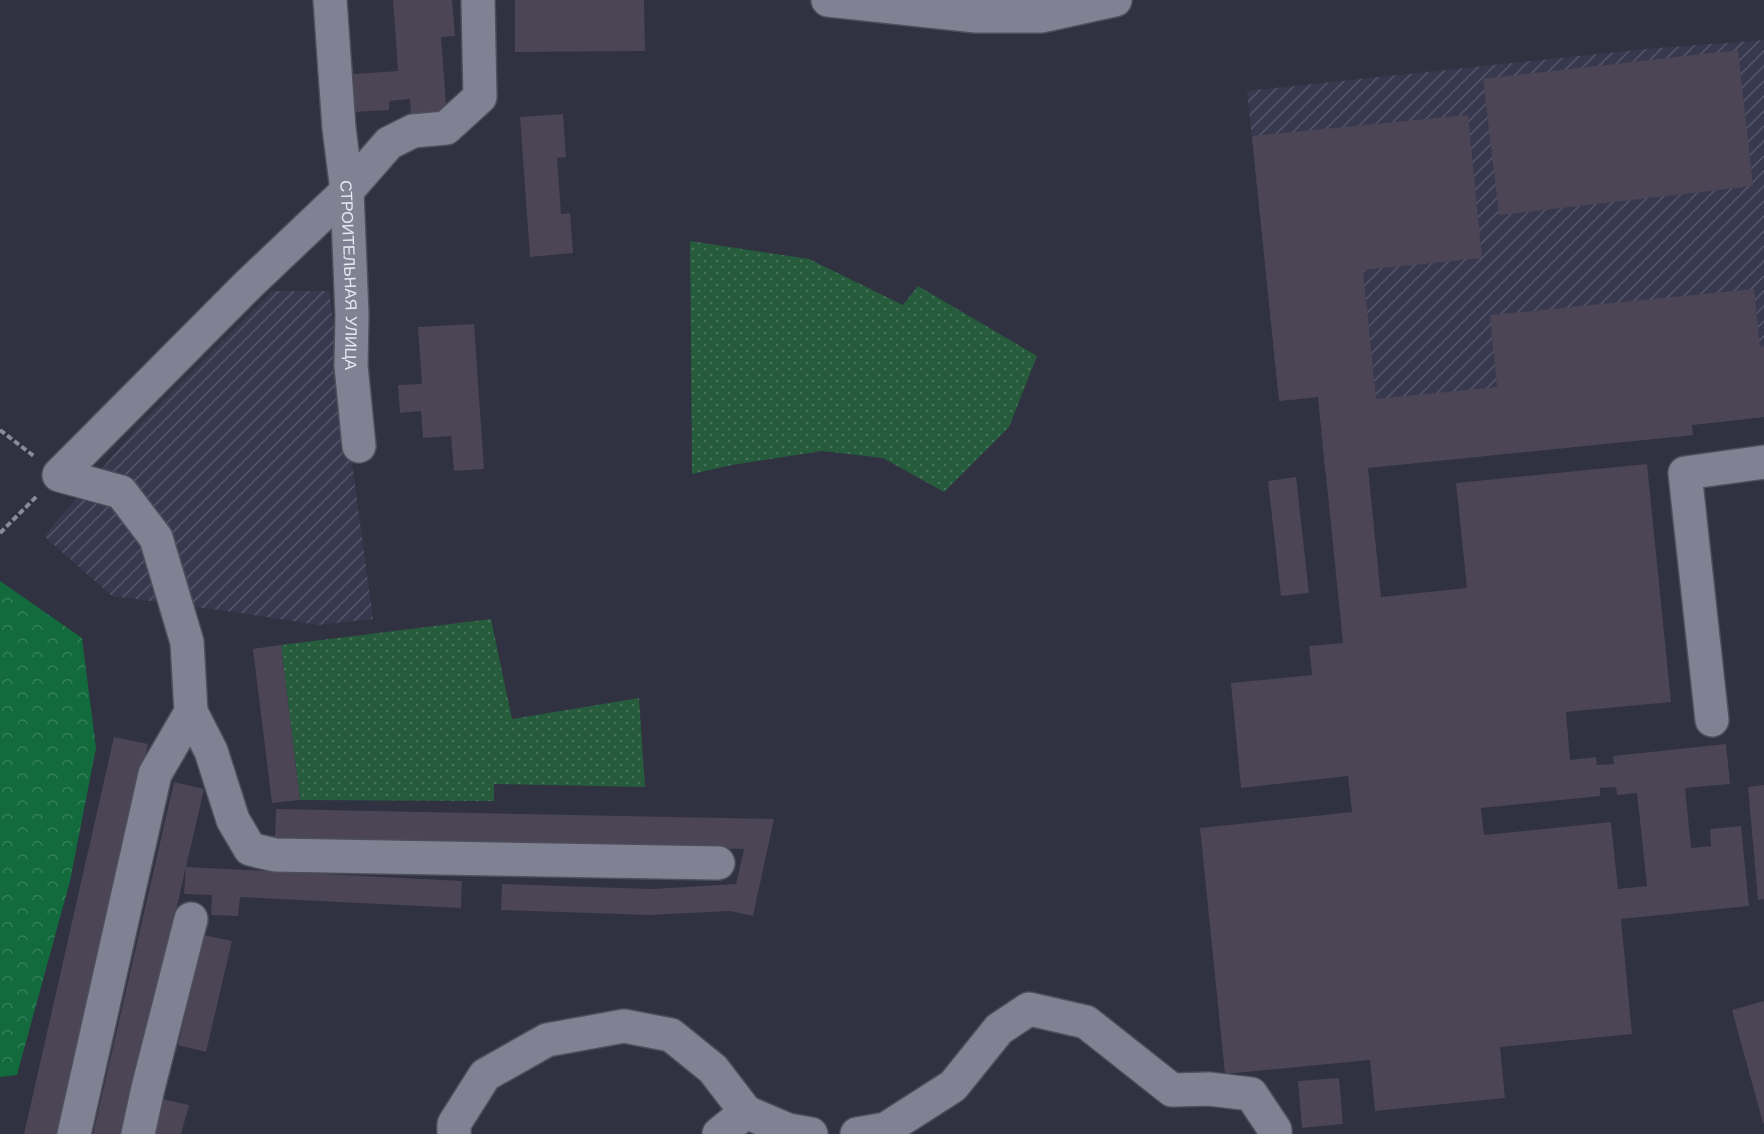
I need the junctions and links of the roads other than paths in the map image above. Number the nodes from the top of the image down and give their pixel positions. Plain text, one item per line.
1 (330, 0) edge
2 (478, 0) edge
3 (828, 0) edge
4 (1115, 0) edge
5 (347, 191) junction
6 (359, 446) dead end
7 (1764, 462) edge
8 (190, 712) junction
9 (1712, 720) dead end
10 (718, 863) dead end
11 (191, 919) dead end
12 (746, 1112) junction
13 (74, 1134) edge
14 (138, 1134) edge
15 (454, 1134) edge
16 (719, 1134) edge
17 (811, 1134) edge
18 (857, 1134) edge
19 (1275, 1134) edge

1 - 5 street
2 - 5 street, СТРОИТЕЛЬНАЯ УЛИЦА
3 - 4 street
5 - 6 street, СТРОИТЕЛЬНАЯ УЛИЦА
5 - 8 street
7 - 9 street
8 - 10 street
8 - 13 street
11 - 14 street
12 - 15 street
12 - 16 street
12 - 17 street
18 - 19 street

